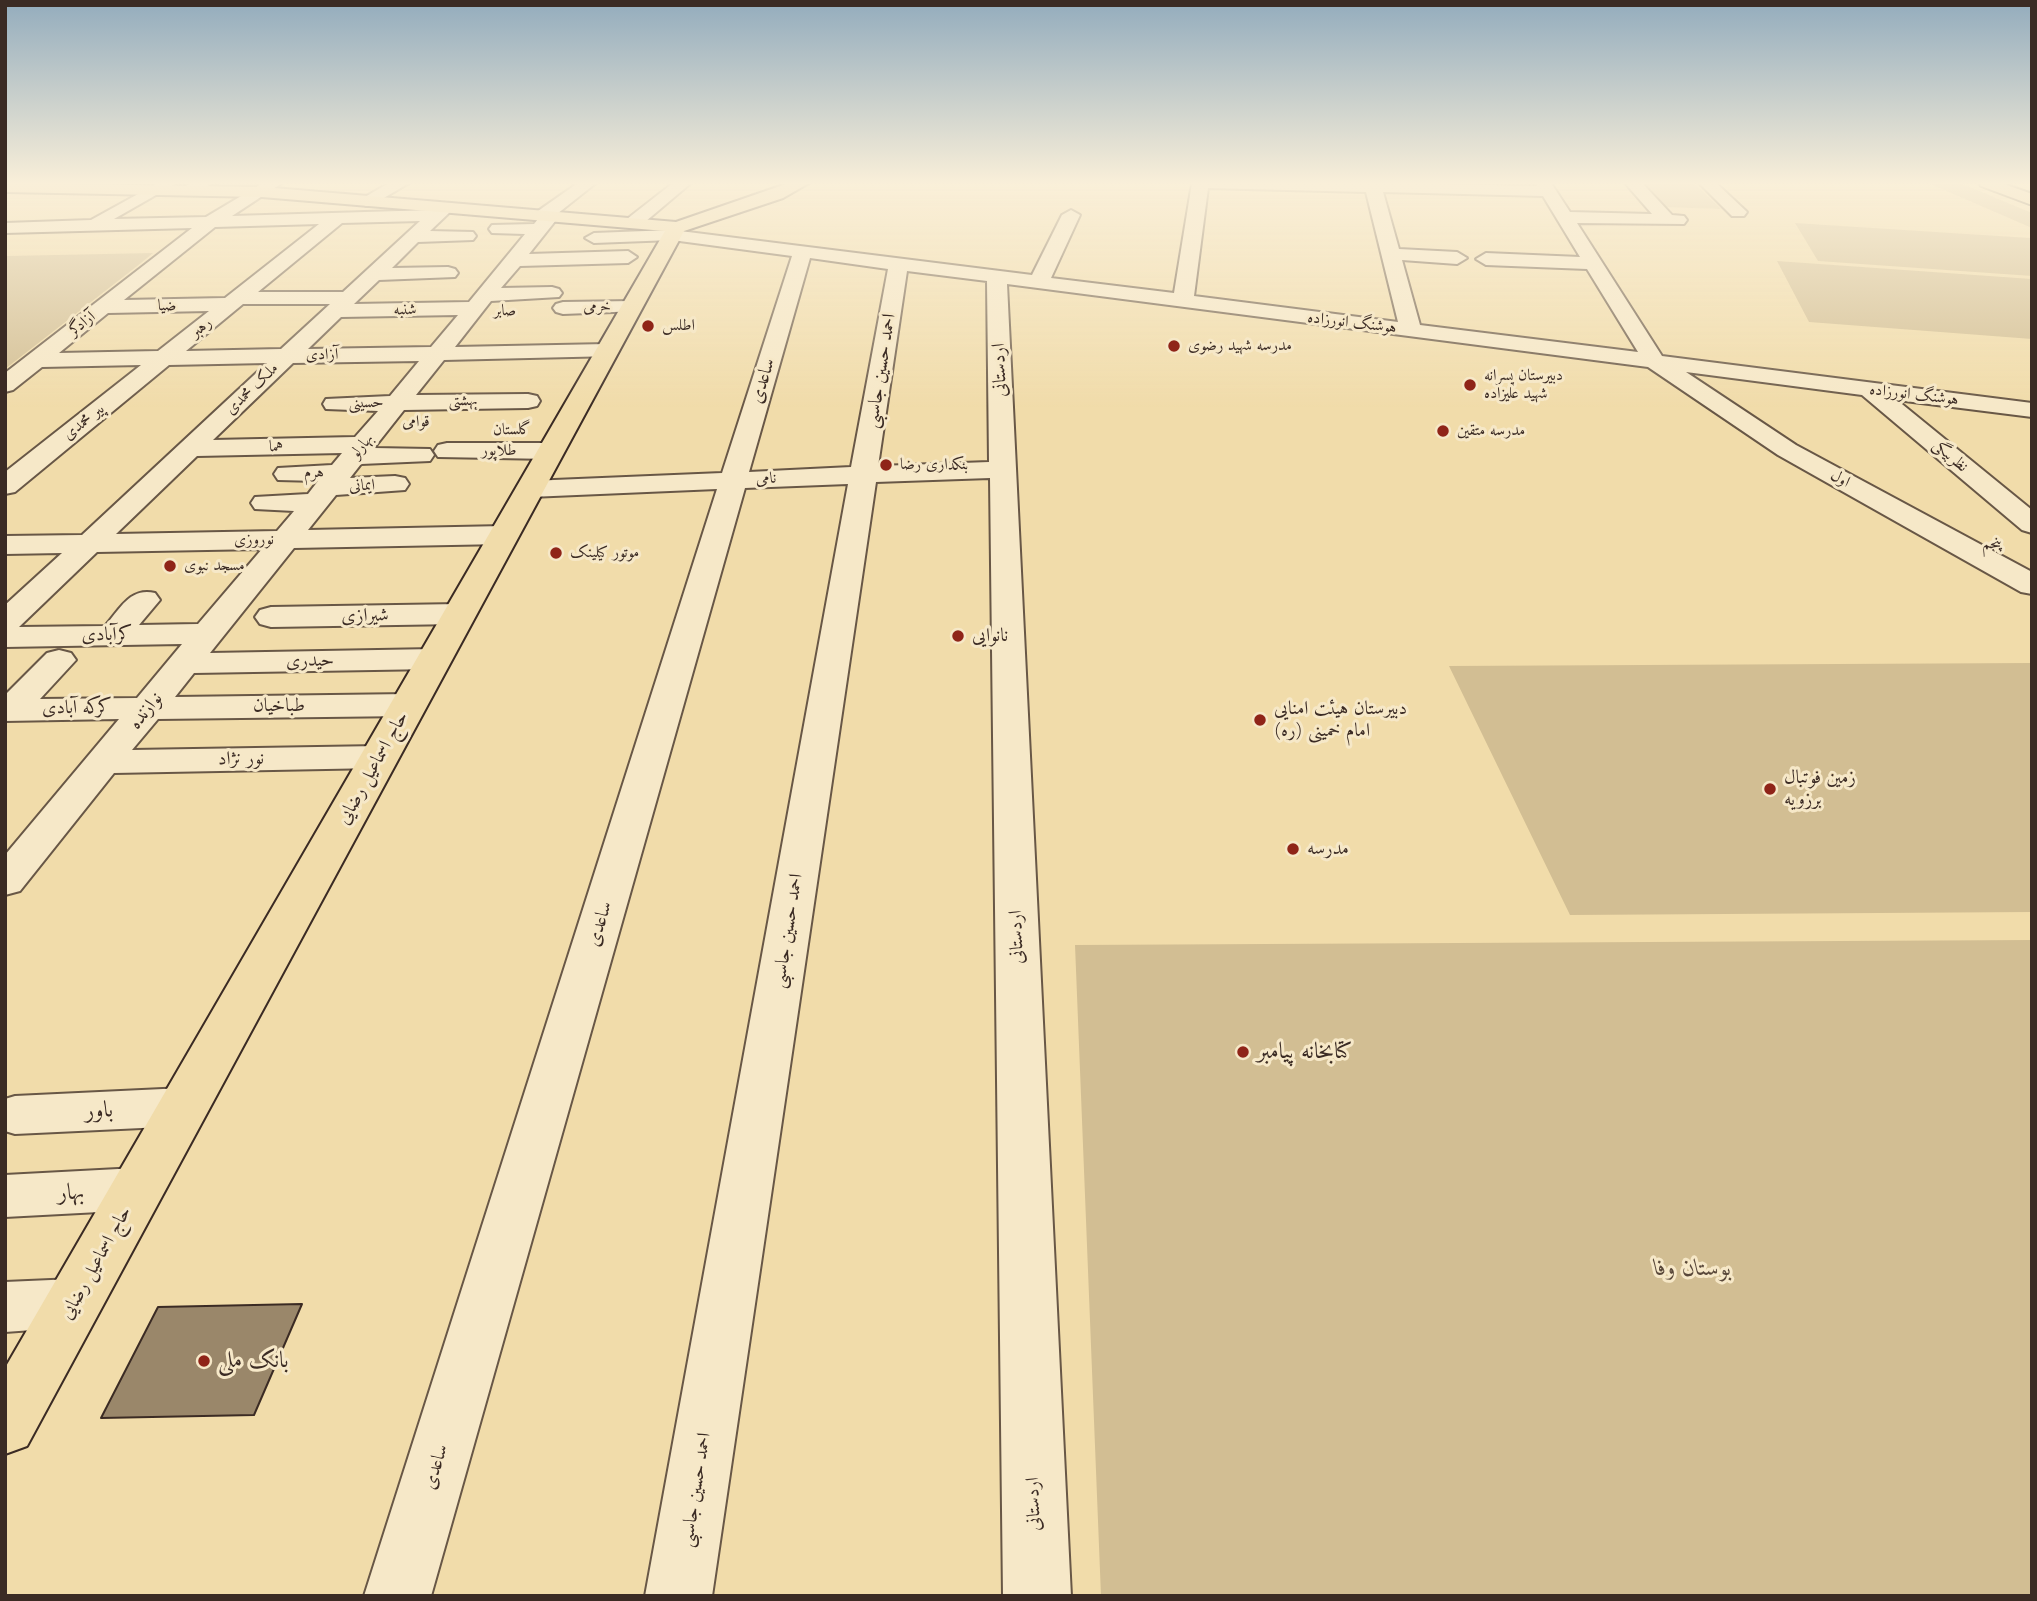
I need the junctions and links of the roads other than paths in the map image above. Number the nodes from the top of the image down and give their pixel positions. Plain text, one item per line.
1 (166, 258) edge
2 (288, 258) edge
3 (391, 258) edge
4 (517, 258) edge
5 (659, 258) edge
6 (797, 258) edge
7 (857, 258) edge
8 (1037, 258) edge
9 (1189, 258) edge
10 (1391, 258) edge
11 (1452, 258) edge
12 (1457, 258) dead end
13 (1590, 258) edge
14 (1486, 259) dead end
15 (1593, 263) junction
16 (898, 266) junction
17 (449, 272) dead end
18 (374, 274) junction
19 (566, 276) dead end
20 (1018, 281) junction
21 (586, 285) dead end
22 (416, 290) dead end
23 (641, 291) junction
24 (234, 301) junction
25 (484, 302) junction
26 (1183, 302) junction
27 (342, 304) junction
28 (103, 307) junction
29 (538, 311) dead end
30 (1411, 331) junction
31 (607, 351) junction
32 (438, 354) junction
33 (288, 356) junction
34 (164, 358) junction
35 (36, 360) junction
36 (1655, 362) junction
37 (5, 385) edge
38 (222, 386) dead end
39 (257, 386) junction
40 (1869, 389) junction
41 (528, 401) dead end
42 (398, 402) junction
43 (335, 404) dead end
44 (2032, 410) edge
45 (381, 423) junction
46 (302, 425) dead end
47 (212, 428) junction
48 (453, 435) joint
49 (557, 441) junction
50 (190, 449) junction
51 (421, 455) dead end
52 (1003, 470) junction
53 (340, 473) junction
54 (287, 474) dead end
55 (864, 475) junction
56 (733, 481) junction
57 (395, 484) dead end
58 (5, 486) edge
59 (530, 489) junction
60 (265, 503) dead end
61 (2032, 524) edge
62 (504, 535) junction
63 (286, 539) junction
64 (1953, 542) junction
65 (90, 543) junction
66 (5, 545) edge
67 (2032, 545) edge
68 (2032, 585) edge
69 (144, 600) dead end
70 (459, 614) junction
71 (271, 617) dead end
72 (6, 620) edge
73 (209, 634) junction
74 (114, 635) junction
75 (434, 659) junction
76 (59, 660) dead end
77 (185, 663) junction
78 (409, 705) junction
79 (149, 707) junction
80 (8, 710) edge
81 (379, 757) junction
82 (103, 762) junction
83 (5, 882) edge
84 (184, 1107) junction
85 (15, 1115) dead end
86 (137, 1189) junction
87 (5, 1196) edge
88 (74, 1303) junction
89 (5, 1307) edge
90 (5, 1426) edge
91 (397, 1596) edge
92 (678, 1596) edge
93 (1037, 1596) edge

1 - 28 street, آزادگر
2 - 24 street, رهبر
3 - 18 street, ملک محمدی
4 - 25 street
5 - 23 main road, حاج اسماعیل رضایی
6 - 56 street, ساعدی
7 - 16 street, هوشنگ انورزاده
8 - 20 street
9 - 26 street
10 - 30 street
11 - 12 street
13 - 15 street
14 - 15 street
15 - 36 street
16 - 20 street, هوشنگ انورزاده
16 - 55 street, احمد حسین جاسبی
17 - 18 street
18 - 27 street, ملک محمدی
19 - 25 street
20 - 26 street, هوشنگ انورزاده
20 - 52 street, اردستانی
21 - 23 street
22 - 25 street
23 - 25 street, خرمی
23 - 31 main road, حاج اسماعیل رضایی
24 - 27 street, ضیا
24 - 28 street, ضیا
24 - 34 street, رهبر
25 - 27 street, شنبه
25 - 29 street, صابر
25 - 32 street, بهارلو
26 - 30 street, هوشنگ انورزاده
27 - 33 street, ملک محمدی
28 - 35 street, آزادگر
30 - 36 street, هوشنگ انورزاده
31 - 32 street, آزادی
31 - 49 main road, حاج اسماعیل رضایی
32 - 33 street, آزادی
32 - 42 street, بهارلو
33 - 34 street, آزادی
33 - 39 street, ملک محمدی
34 - 35 street, آزادی
34 - 58 street, پیر محمدی
35 - 37 street, آزادگر
36 - 40 street, هوشنگ انورزاده
36 - 64 street, اول
38 - 39 street
39 - 47 street, ملک محمدی
40 - 44 street, هوشنگ انورزاده
40 - 61 street, نظربیگی
41 - 42 street, بهشتی
42 - 43 street, حسینی
42 - 45 street, بهارلو
45 - 48 street, قوامی
45 - 53 street, بهارلو
46 - 47 street
47 - 50 street, ملک محمدی
48 - 49 street, طلاپور
49 - 59 main road, حاج اسماعیل رضایی
50 - 53 street, هما
50 - 65 street, ملک محمدی
51 - 53 street
52 - 55 street, نامی
52 - 93 street, اردستانی
53 - 54 street, هرم
53 - 57 street, ایمانی
53 - 60 street
53 - 63 street, بهارلو
55 - 56 street, نامی
55 - 92 street, احمد حسین جاسبی
56 - 59 street, نامی
56 - 91 street, ساعدی
59 - 62 main road, حاج اسماعیل رضایی
62 - 63 street, نوروزی
62 - 70 main road, حاج اسماعیل رضایی
63 - 65 street, نوروزی
63 - 73 street, نوازنده
64 - 67 street, پنجم
64 - 68 street, اول
65 - 66 street, نوروزی
65 - 72 street, ملک محمدی
69 - 74 street
70 - 71 street, شیرازی
70 - 75 main road, حاج اسماعیل رضایی
72 - 74 street, کرآبادی
73 - 74 street, کرآبادی
73 - 77 street, نوازنده
75 - 77 street, حیدری
75 - 78 main road, حاج اسماعیل رضایی
76 - 80 street
77 - 79 street, نوازنده
78 - 79 street, طباخیان
78 - 81 main road, حاج اسماعیل رضایی
79 - 80 street, کرکه آبادی
79 - 82 street, نوازنده
81 - 82 street, نور نژاد
81 - 84 main road, حاج اسماعیل رضایی
82 - 83 street, نوازنده
84 - 85 street, باور
84 - 86 main road, حاج اسماعیل رضایی
86 - 87 street, بهار
86 - 88 main road, حاج اسماعیل رضایی
88 - 89 street
88 - 90 main road, حاج اسماعیل رضایی

